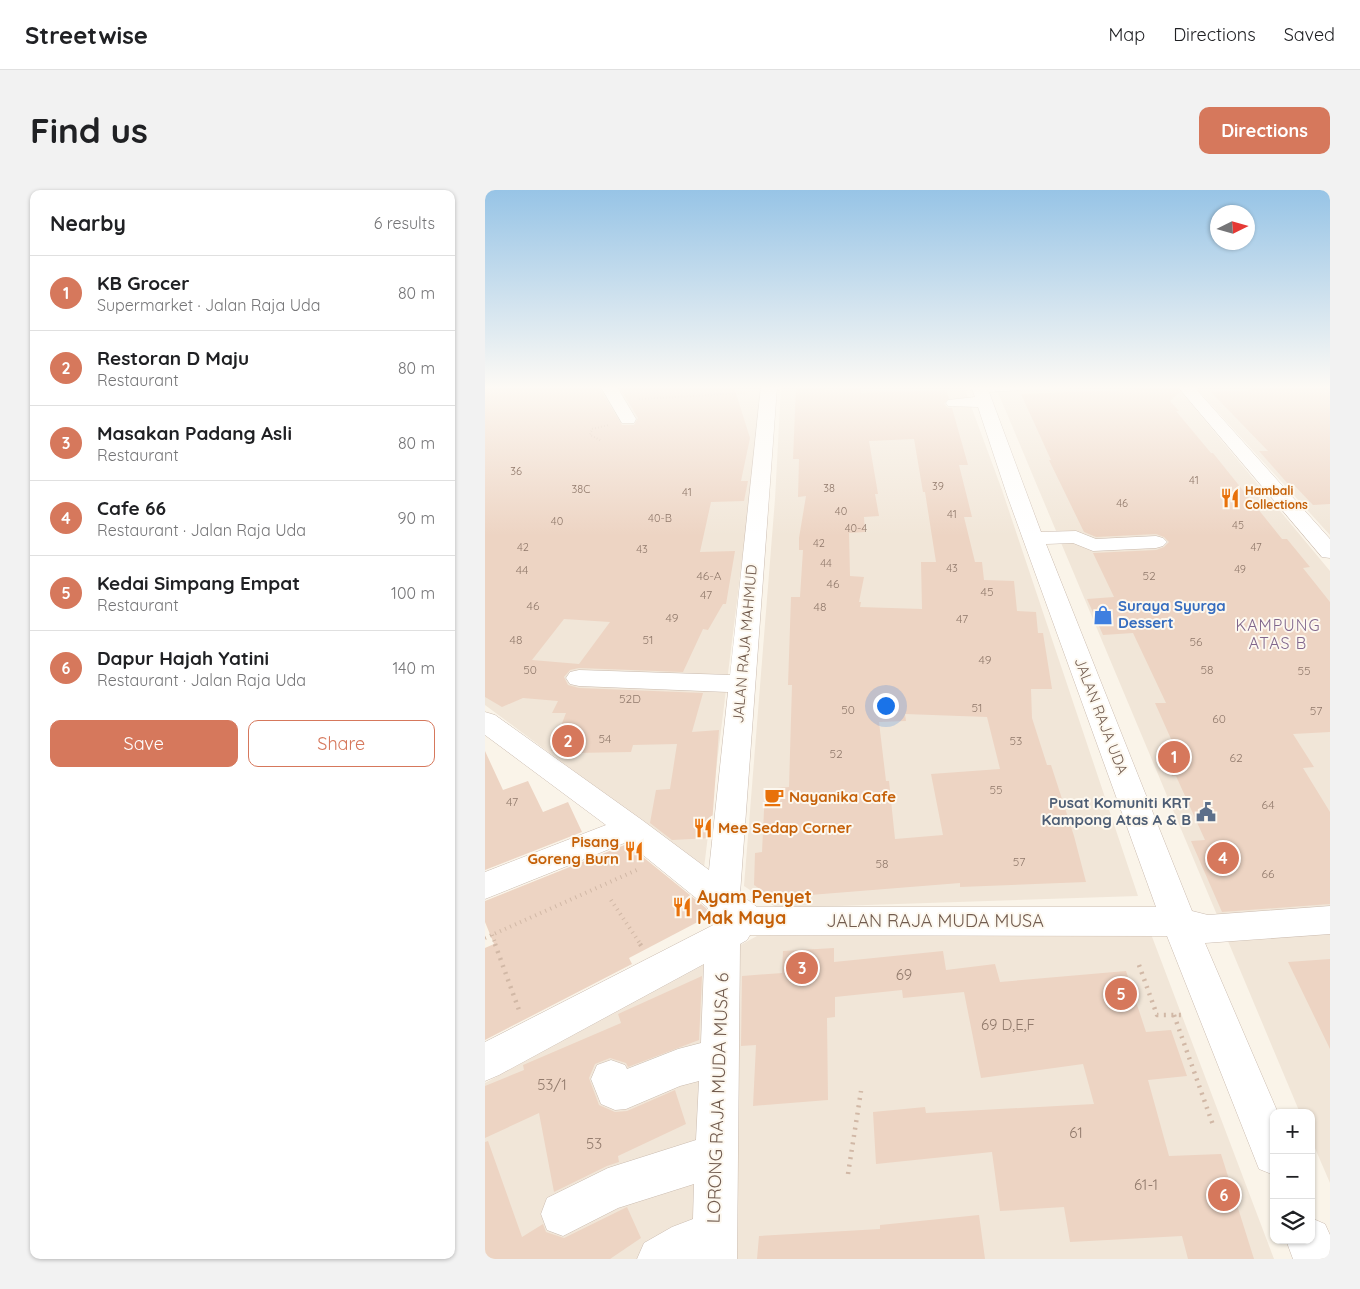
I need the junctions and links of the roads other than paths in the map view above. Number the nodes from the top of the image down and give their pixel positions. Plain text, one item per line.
1 (764, 437) edge
2 (997, 437) edge
3 (1230, 437) edge
4 (1035, 538) junction
5 (1156, 542) dead end
6 (1330, 552) edge
7 (579, 678) dead end
8 (742, 684) junction
9 (485, 721) edge
10 (631, 828) junction
11 (485, 886) edge
12 (731, 920) junction
13 (1330, 920) edge
14 (1179, 922) junction
15 (720, 1057) junction
16 (485, 1062) edge
17 (611, 1079) dead end
18 (1270, 1144) edge
19 (717, 1156) junction
20 (563, 1214) dead end
21 (1310, 1244) edge
22 (714, 1248) edge
23 (660, 1259) edge
24 (1316, 1259) edge

1 - 8 street, JALAN RAJA MAHMUD
2 - 4 street, JALAN RAJA UDA
3 - 6 street
4 - 5 street
4 - 14 street, JALAN RAJA UDA
7 - 8 street
8 - 12 street, JALAN RAJA MAHMUD
9 - 10 street
10 - 11 street
10 - 12 street
12 - 14 street, JALAN RAJA MUDA MUSA
12 - 15 street, LORONG RAJA MUDA MUSA 6
12 - 16 street
13 - 14 street, JALAN RAJA MUDA MUSA
14 - 18 street, JALAN RAJA UDA
15 - 17 street
15 - 19 street, LORONG RAJA MUDA MUSA 6
19 - 20 street
19 - 22 street, LORONG RAJA MUDA MUSA 6
21 - 24 street
22 - 23 street

